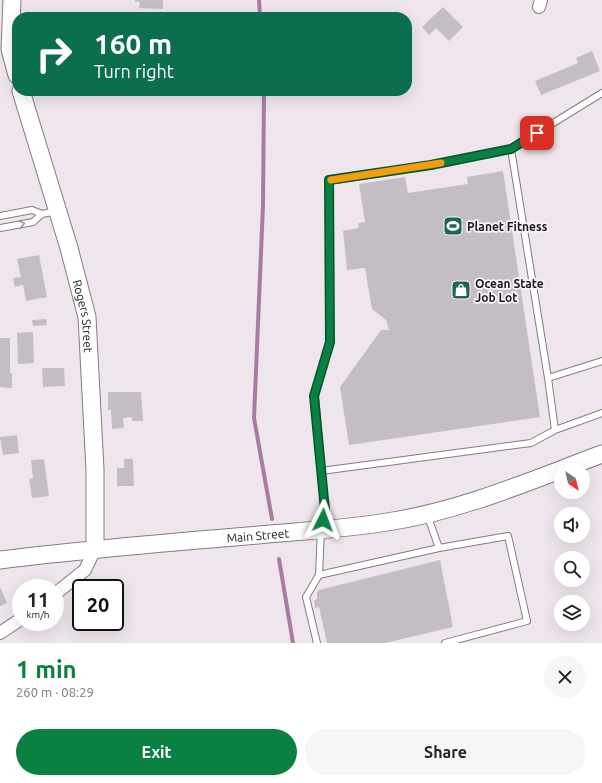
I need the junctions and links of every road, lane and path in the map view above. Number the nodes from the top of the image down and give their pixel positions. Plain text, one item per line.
1 (12, 0) edge
2 (5, 39) edge
3 (12, 56) edge
4 (602, 93) edge
5 (22, 96) edge
6 (511, 149) junction
7 (50, 213) junction
8 (0, 216) edge
9 (0, 228) edge
10 (602, 361) edge
11 (548, 378) junction
12 (602, 413) edge
13 (554, 430) junction
14 (602, 454) edge
15 (321, 471) junction
16 (427, 514) junction
17 (321, 529) junction
18 (439, 548) junction
19 (95, 549) junction
20 (0, 560) edge
21 (319, 575) junction
22 (64, 587) edge
23 (12, 625) edge
24 (0, 633) edge
25 (317, 643) edge
26 (445, 643) edge

1 - 2 main road
2 - 3 main road
4 - 6 lane
5 - 7 main road, Rogers Street
6 - 11 lane
6 - 15 lane
7 - 8 lane
9 -> 7 lane
7 - 19 main road, Rogers Street
10 - 11 lane
11 - 13 lane
12 - 13 lane
13 - 15 lane
14 - 16 main road, Main Street
15 - 17 lane
16 - 17 main road, Main Street
16 - 18 lane
17 - 19 main road, Main Street
17 - 21 lane
18 - 21 lane
18 - 26 lane
19 - 20 main road, Main Street
19 - 22 street
21 - 25 lane
23 - 24 street

